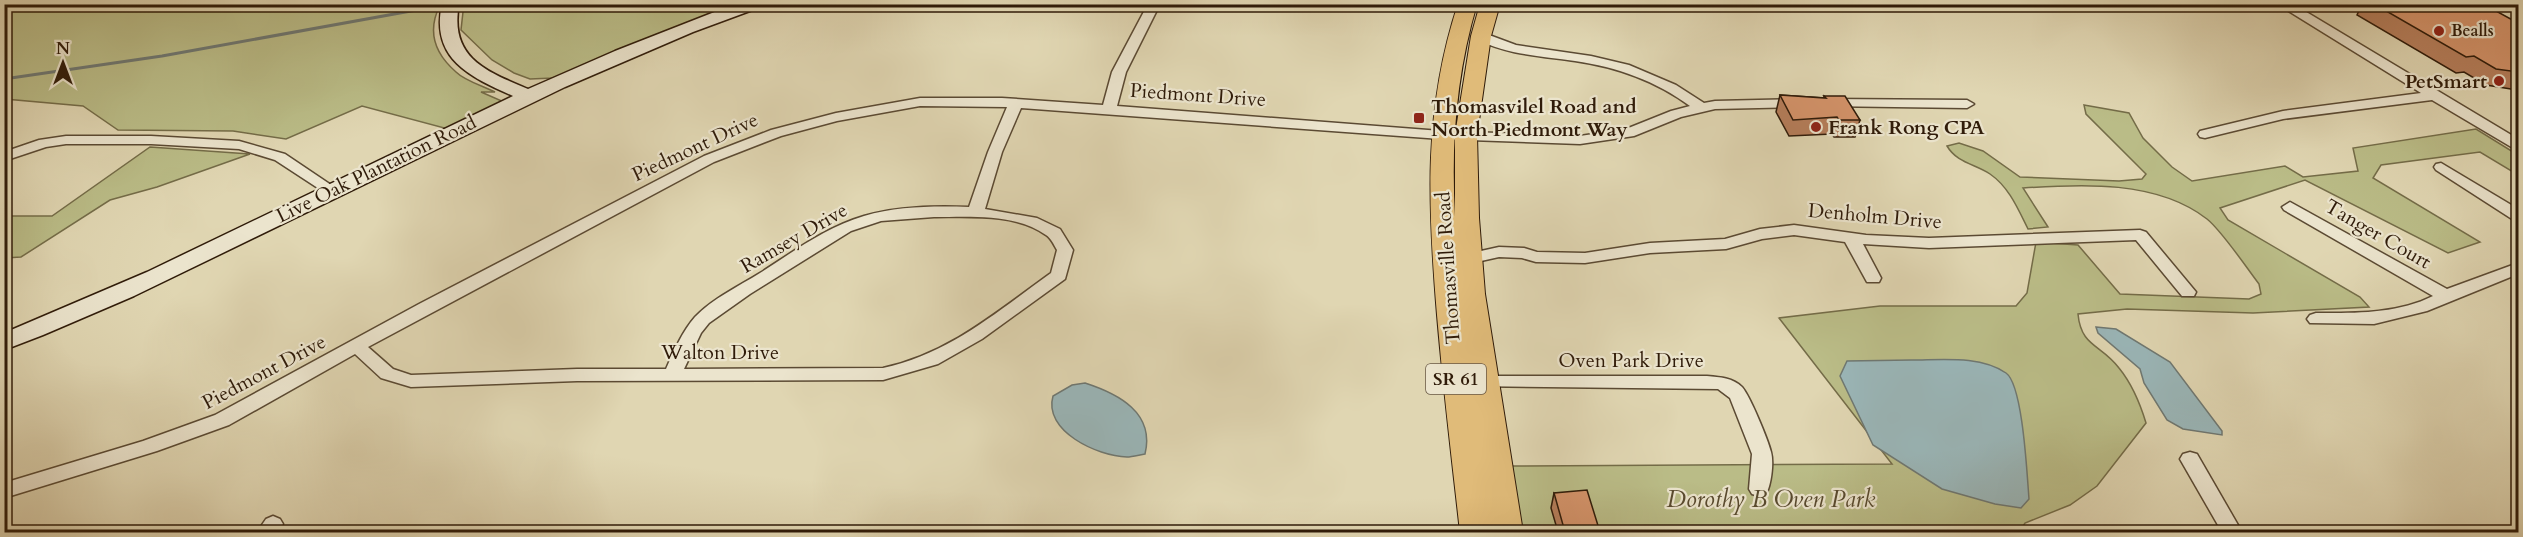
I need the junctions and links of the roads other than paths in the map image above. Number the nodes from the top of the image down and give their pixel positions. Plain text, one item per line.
1 (451, 4) edge
2 (752, 4) edge
3 (1154, 4) edge
4 (1468, 4) edge
5 (1490, 4) edge
6 (1803, 4) edge
7 (1834, 4) edge
8 (2283, 4) edge
9 (1479, 45) junction
10 (1453, 52) junction
11 (2434, 95) junction
12 (528, 96) junction
13 (1016, 103) junction
14 (1967, 104) dead end
15 (1700, 107) junction
16 (1108, 109) junction
17 (2205, 134) dead end
18 (1441, 135) junction
19 (1466, 135) junction
20 (2518, 145) edge
21 (4, 157) edge
22 (2441, 167) dead end
23 (332, 191) junction
24 (2290, 207) dead end
25 (976, 211) junction
26 (2518, 216) edge
27 (1851, 238) junction
28 (1465, 255) junction
29 (1062, 268) joint
30 (2518, 268) edge
31 (1873, 278) dead end
32 (2188, 292) dead end
33 (2446, 296) junction
34 (2316, 319) dead end
35 (4, 342) edge
36 (357, 346) junction
37 (672, 374) junction
38 (1471, 382) junction
39 (2190, 459) dead end
40 (1485, 484) junction
41 (1759, 489) dead end
42 (4, 491) edge
43 (1476, 532) edge
44 (1507, 532) edge
45 (2232, 532) edge

1 - 12 street
2 - 12 street, Live Oak Plantation Road
3 - 16 street
4 - 10 main road, Thomasville Road / SR 61
5 - 9 main road, Thomasville Road / SR 61
6 - 7 street
8 - 11 street
9 - 10 main road
9 - 15 street
9 - 19 main road, Thomasville Road / SR 61
10 - 18 main road, Thomasville Road / SR 61
11 - 17 street
11 - 20 street
12 - 23 street, Live Oak Plantation Road
13 - 16 street, Piedmont Drive
13 - 25 street
13 - 36 street, Piedmont Drive
14 - 15 street, Piedmont Drive
15 - 19 street, Piedmont Drive
16 - 18 street, Piedmont Drive
18 - 19 street, Piedmont Drive
18 - 28 main road, Thomasville Road / SR 61
19 - 28 main road, Thomasville Road / SR 61
21 - 23 street
22 - 26 street
23 - 35 street, Live Oak Plantation Road
24 - 33 street, Tanger Court
25 - 29 street, Ramsey Drive
25 - 37 street, Ramsey Drive
27 - 28 street, Denholm Drive
27 - 31 street
27 - 32 street, Denholm Drive
28 - 38 main road, Thomasville Road / SR 61
29 - 37 street, Walton Drive
30 - 33 street
33 - 34 street
36 - 37 street, Walton Drive
36 - 42 street, Piedmont Drive
38 - 40 main road, Thomasville Road / SR 61
38 - 41 street, Oven Park Drive
39 - 45 street
40 - 43 main road, Thomasville Road / SR 61
40 - 44 main road, Thomasville Road / SR 61

